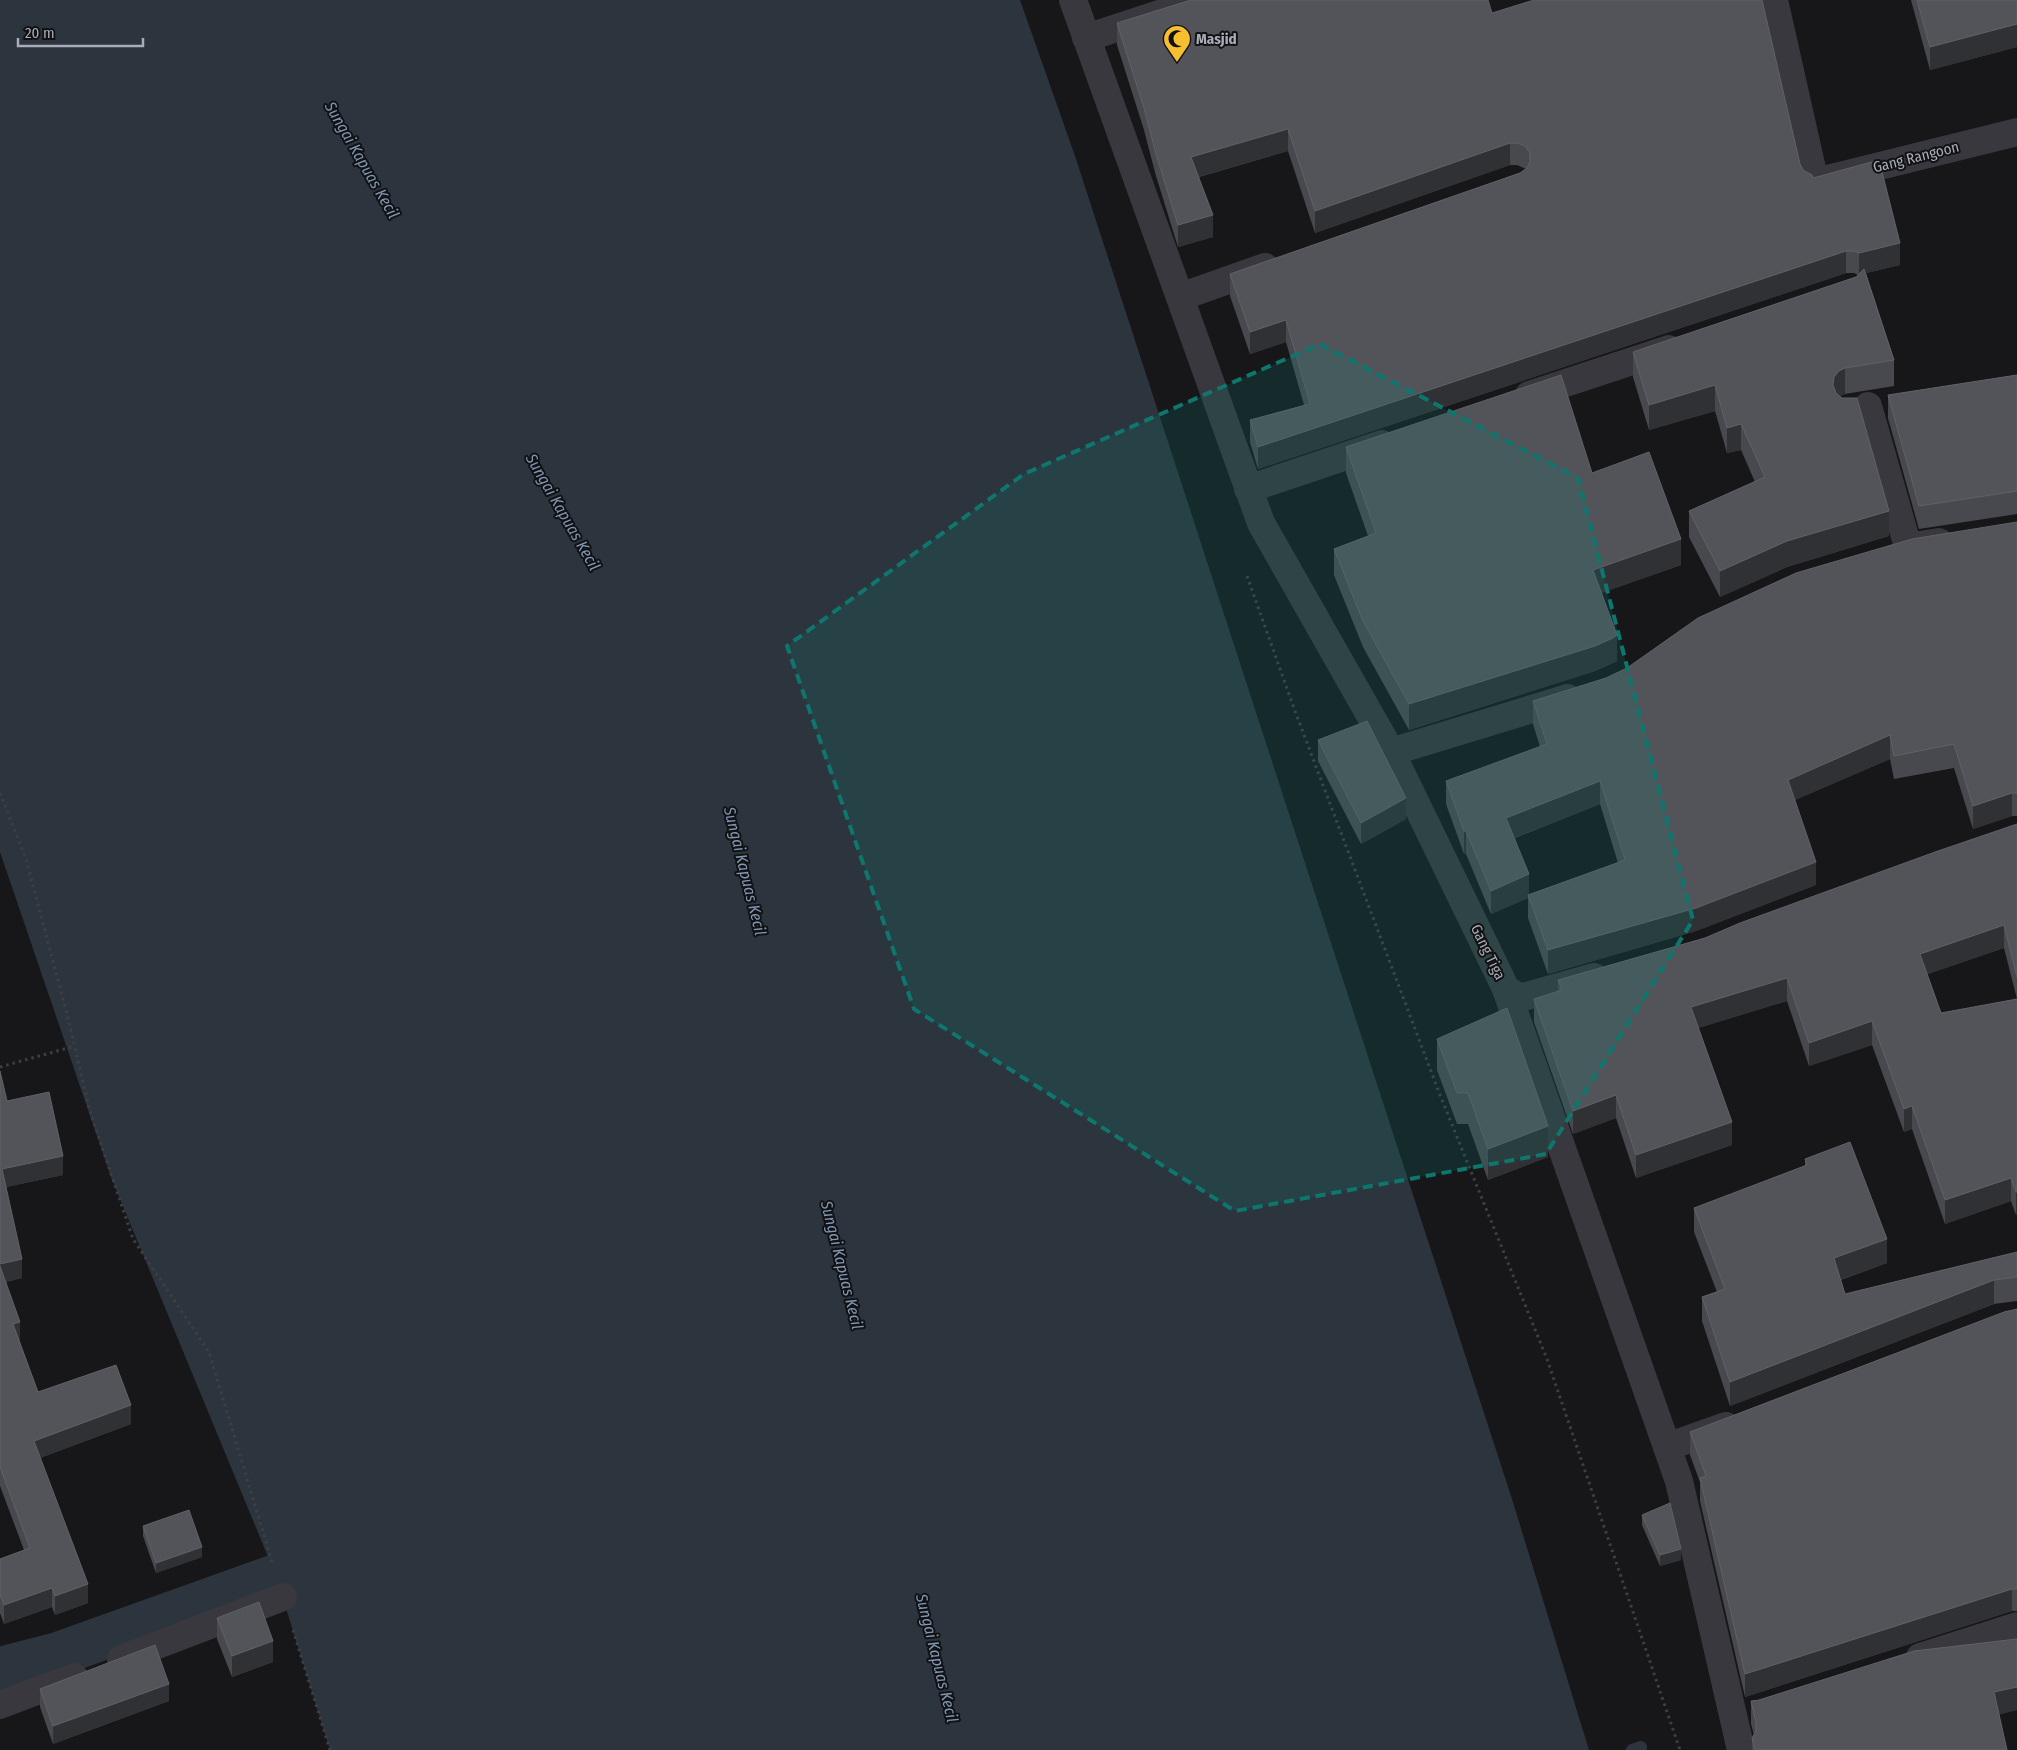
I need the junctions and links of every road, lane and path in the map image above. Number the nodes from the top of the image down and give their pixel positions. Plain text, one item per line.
1 (1073, 0) edge
2 (1202, 0) edge
3 (1774, 0) edge
4 (1086, 38) junction
5 (2017, 132) edge
6 (1291, 258) edge
7 (1180, 297) junction
8 (1691, 342) edge
9 (1896, 402) edge
10 (1502, 404) edge
11 (1408, 435) edge
12 (1248, 489) junction
13 (1962, 538) edge
14 (1908, 547) junction
15 (1880, 555) edge
16 (1246, 572) dead end
17 (1593, 689) edge
18 (1391, 752) junction
19 (0, 793) edge
20 (1617, 970) edge
21 (1506, 989) junction
22 (75, 1046) junction
23 (0, 1067) edge
24 (1752, 1416) edge
25 (1667, 1448) junction
26 (283, 1597) junction
27 (2017, 1626) edge
28 (1897, 1664) edge
29 (0, 1705) edge
30 (330, 1750) edge
31 (1680, 1750) edge
32 (1741, 1750) edge

1 - 4 street, Gang Tiga
2 - 4 street
3 - 5 street, Gang Rangoon
4 - 7 street, Gang Tiga
6 - 7 street
7 - 12 street, Gang Tiga
8 - 10 street
9 - 14 street
11 - 12 street
12 - 18 street, Gang Tiga
13 - 14 street
14 - 15 street
16 - 31 path
17 - 18 street
18 - 21 street, Gang Tiga
19 - 22 path
20 - 21 street, Gang Tiga
21 - 25 street
22 - 23 path
22 - 26 path
24 - 25 street
25 - 32 street
26 - 29 street
26 - 30 path
27 - 28 street

